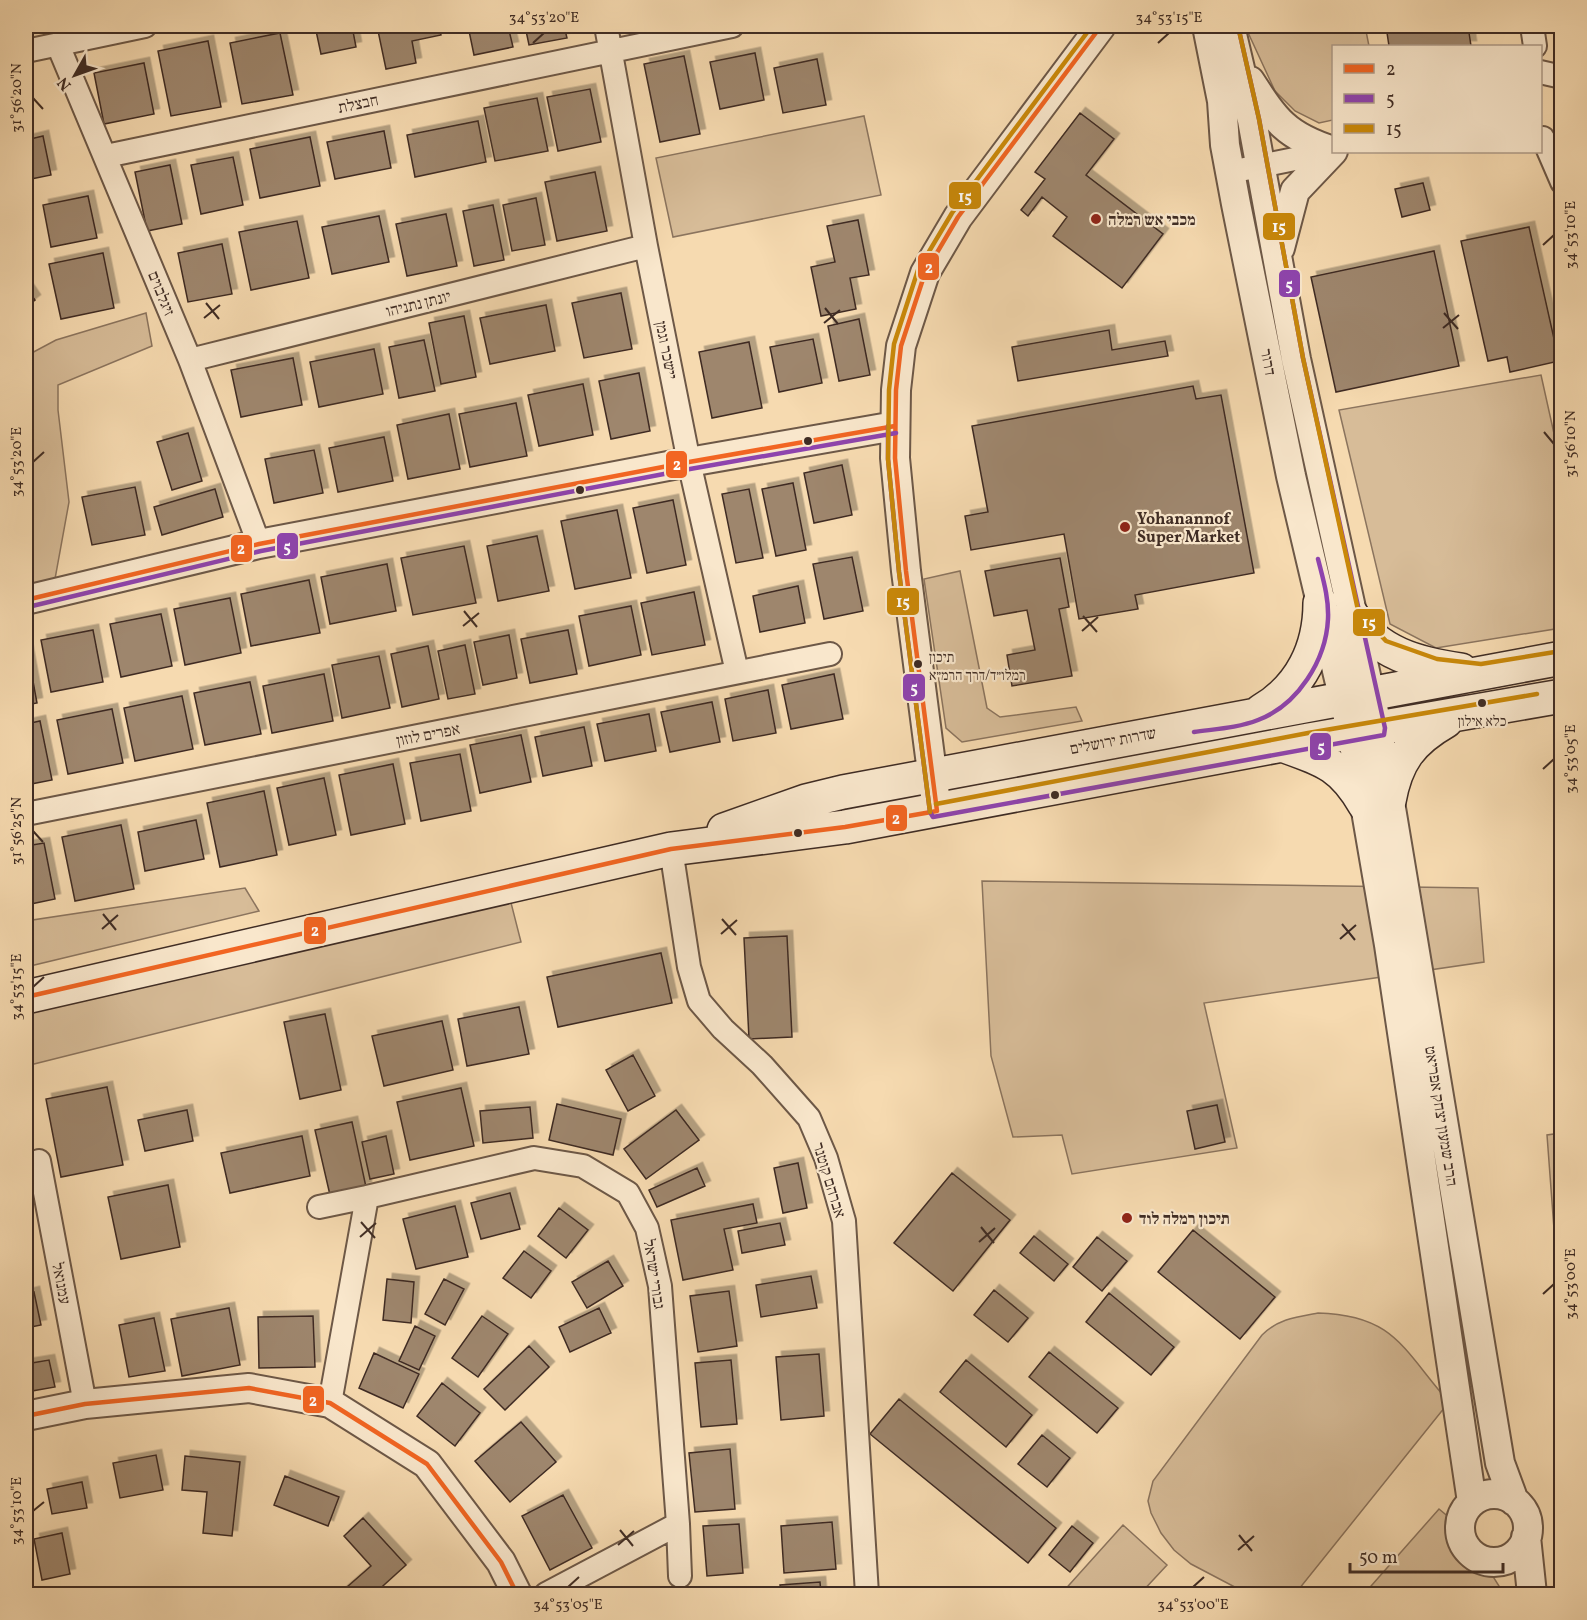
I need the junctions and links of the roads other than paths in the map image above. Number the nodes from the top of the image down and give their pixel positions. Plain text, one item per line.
1 (145, 26) edge
2 (606, 26) edge
3 (732, 26) edge
4 (1101, 26) edge
5 (1208, 26) edge
6 (1230, 26) edge
7 (1532, 26) edge
8 (58, 45) junction
9 (1535, 45) edge
10 (611, 50) junction
11 (26, 51) edge
12 (1240, 67) junction
13 (1542, 72) edge
14 (1562, 77) edge
15 (1548, 137) edge
16 (1332, 151) edge
17 (1332, 151) edge
18 (1332, 152) edge
19 (106, 156) junction
20 (1260, 165) junction
21 (1230, 172) junction
22 (1562, 182) edge
23 (646, 246) junction
24 (1278, 263) junction
25 (190, 360) junction
26 (896, 426) junction
27 (689, 462) junction
28 (259, 544) junction
29 (26, 600) edge
30 (1320, 603) junction
31 (1351, 614) junction
32 (830, 654) dead end
33 (1562, 658) edge
34 (737, 672) junction
35 (1480, 672) junction
36 (1357, 695) junction
37 (1562, 696) edge
38 (1259, 712) junction
39 (1454, 717) junction
40 (1365, 732) junction
41 (1282, 745) junction
42 (932, 775) junction
43 (1377, 803) junction
44 (937, 811) junction
45 (26, 814) edge
46 (671, 849) junction
47 (26, 997) edge
48 (39, 1161) dead end
49 (367, 1197) junction
50 (319, 1207) dead end
51 (85, 1404) junction
52 (330, 1404) junction
53 (26, 1416) edge
54 (1514, 1501) junction
55 (1472, 1502) junction
56 (678, 1524) junction
57 (1526, 1537) junction
58 (1500, 1563) junction
59 (680, 1576) dead end
60 (517, 1594) edge
61 (546, 1594) edge
62 (867, 1594) edge
63 (1520, 1594) edge
64 (1532, 1594) edge

1 - 8 street
2 - 10 street, יישכר וגמן
3 - 10 street, חבצלת
4 - 26 street
5 - 21 street, דרור
6 - 12 street, דרור
7 - 9 street
8 - 11 street
8 - 19 street, זיגלבוים
10 - 19 street, חבצלת
10 - 23 street, יישכר וגמן
12 - 16 street
12 - 20 street, דרור
13 - 14 street
15 - 22 street
17 - 20 street
18 - 24 street
19 - 25 street, זיגלבוים
20 - 21 street
20 - 24 street, דרור
21 - 30 street, דרור
23 - 25 street, יונתן נתניהו
23 - 27 street, יישכר וגמן
24 - 31 street, דרור
25 - 28 street, זיגלבוים
26 - 27 street
26 - 42 street
27 - 28 street
27 - 34 street, יישכר וגמן
28 - 29 street
30 - 36 street, דרור
30 - 38 main road
31 - 35 main road
31 - 36 street, דרור
32 - 34 street, אפרים לוזון
33 - 35 main road, שדרות ירושלים
34 - 45 street, אפרים לוזון
35 - 36 main road, שדרות ירושלים
36 - 38 main road, שדרות ירושלים
36 - 40 street, הרב שמעון יצחק אפריאט
37 - 39 main road, שדרות ירושלים
38 - 42 main road, שדרות ירושלים
39 - 40 main road, שדרות ירושלים
39 - 43 main road
40 - 41 main road, שדרות ירושלים
40 - 43 street, הרב שמעון יצחק אפריאט
41 - 43 main road
41 - 44 main road, שדרות ירושלים
42 - 44 street
42 - 46 main road, שדרות ירושלים
43 - 54 street, הרב שמעון יצחק אפריאט
43 - 55 street, הרב שמעון יצחק אפריאט
44 - 46 main road, שדרות ירושלים
46 - 47 main road, שדרות ירושלים
46 - 62 street, אברהם קוטנר
48 - 51 street, עמנואל
49 - 50 street, גבורי ישראל
49 - 52 street
49 - 56 street, גבורי ישראל
51 - 52 street
51 - 53 street
52 - 60 street
54 - 55 street
54 - 57 street
55 - 58 street
56 - 59 street, גבורי ישראל
56 - 61 street
57 - 58 street
57 - 64 street
58 - 63 street

